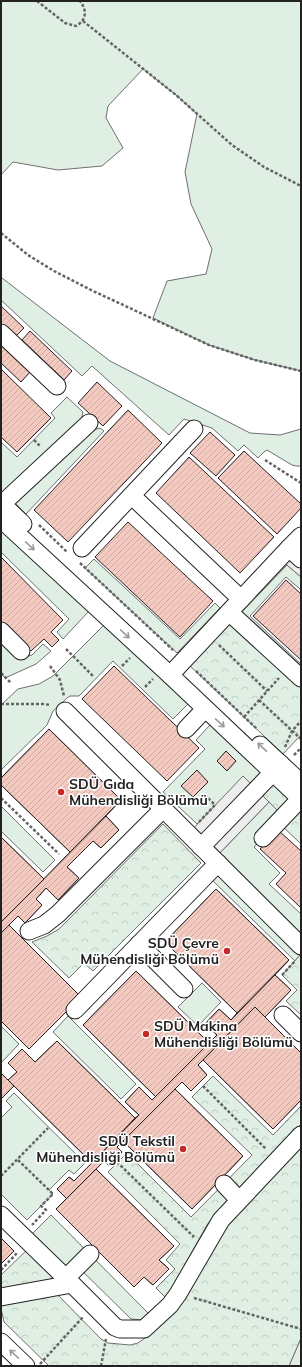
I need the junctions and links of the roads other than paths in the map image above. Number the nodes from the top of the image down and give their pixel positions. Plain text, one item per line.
1 (1, 333) edge
2 (57, 386) dead end
3 (89, 422) dead end
4 (194, 429) dead end
5 (132, 496) junction
6 (1, 509) edge
7 (297, 548) edge
8 (78, 556) road end
9 (242, 599) junction
10 (229, 612) junction
11 (1, 631) edge
12 (21, 651) dead end
13 (175, 665) junction
14 (295, 673) edge
15 (205, 709) junction
16 (65, 711) road end
17 (186, 729) dead end
18 (278, 763) junction
19 (301, 794) edge
20 (163, 809) junction
21 (263, 838) dead end
22 (201, 847) junction
23 (218, 864) junction
24 (29, 931) dead end
25 (139, 944) junction
26 (300, 951) edge
27 (184, 989) dead end
28 (74, 1010) dead end
29 (283, 1015) dead end
30 (301, 1033) edge
31 (301, 1135) edge
32 (224, 1184) dead end
33 (239, 1200) junction
34 (1, 1215) edge
35 (90, 1254) dead end
36 (69, 1281) junction
37 (1, 1297) edge
38 (1, 1342) edge
39 (33, 1365) edge

1 - 2 street
3 - 6 street
4 - 5 street
5 - 8 street
5 - 9 street
6 - 13 street
7 - 9 street
9 - 10 street
10 - 13 street
10 - 14 street
11 - 12 street
13 - 15 street
18 -> 13 street
15 - 17 street
15 -> 18 street
16 - 20 street
18 - 19 street
18 - 22 street
19 - 21 street
20 - 22 street
20 - 24 street
22 - 23 street
23 - 25 street
23 - 26 street
25 - 27 street
25 - 28 street
29 - 30 street
31 - 33 street
32 - 33 street
33 - 36 street
34 - 36 street
35 - 36 street
36 - 37 street
39 -> 38 street

